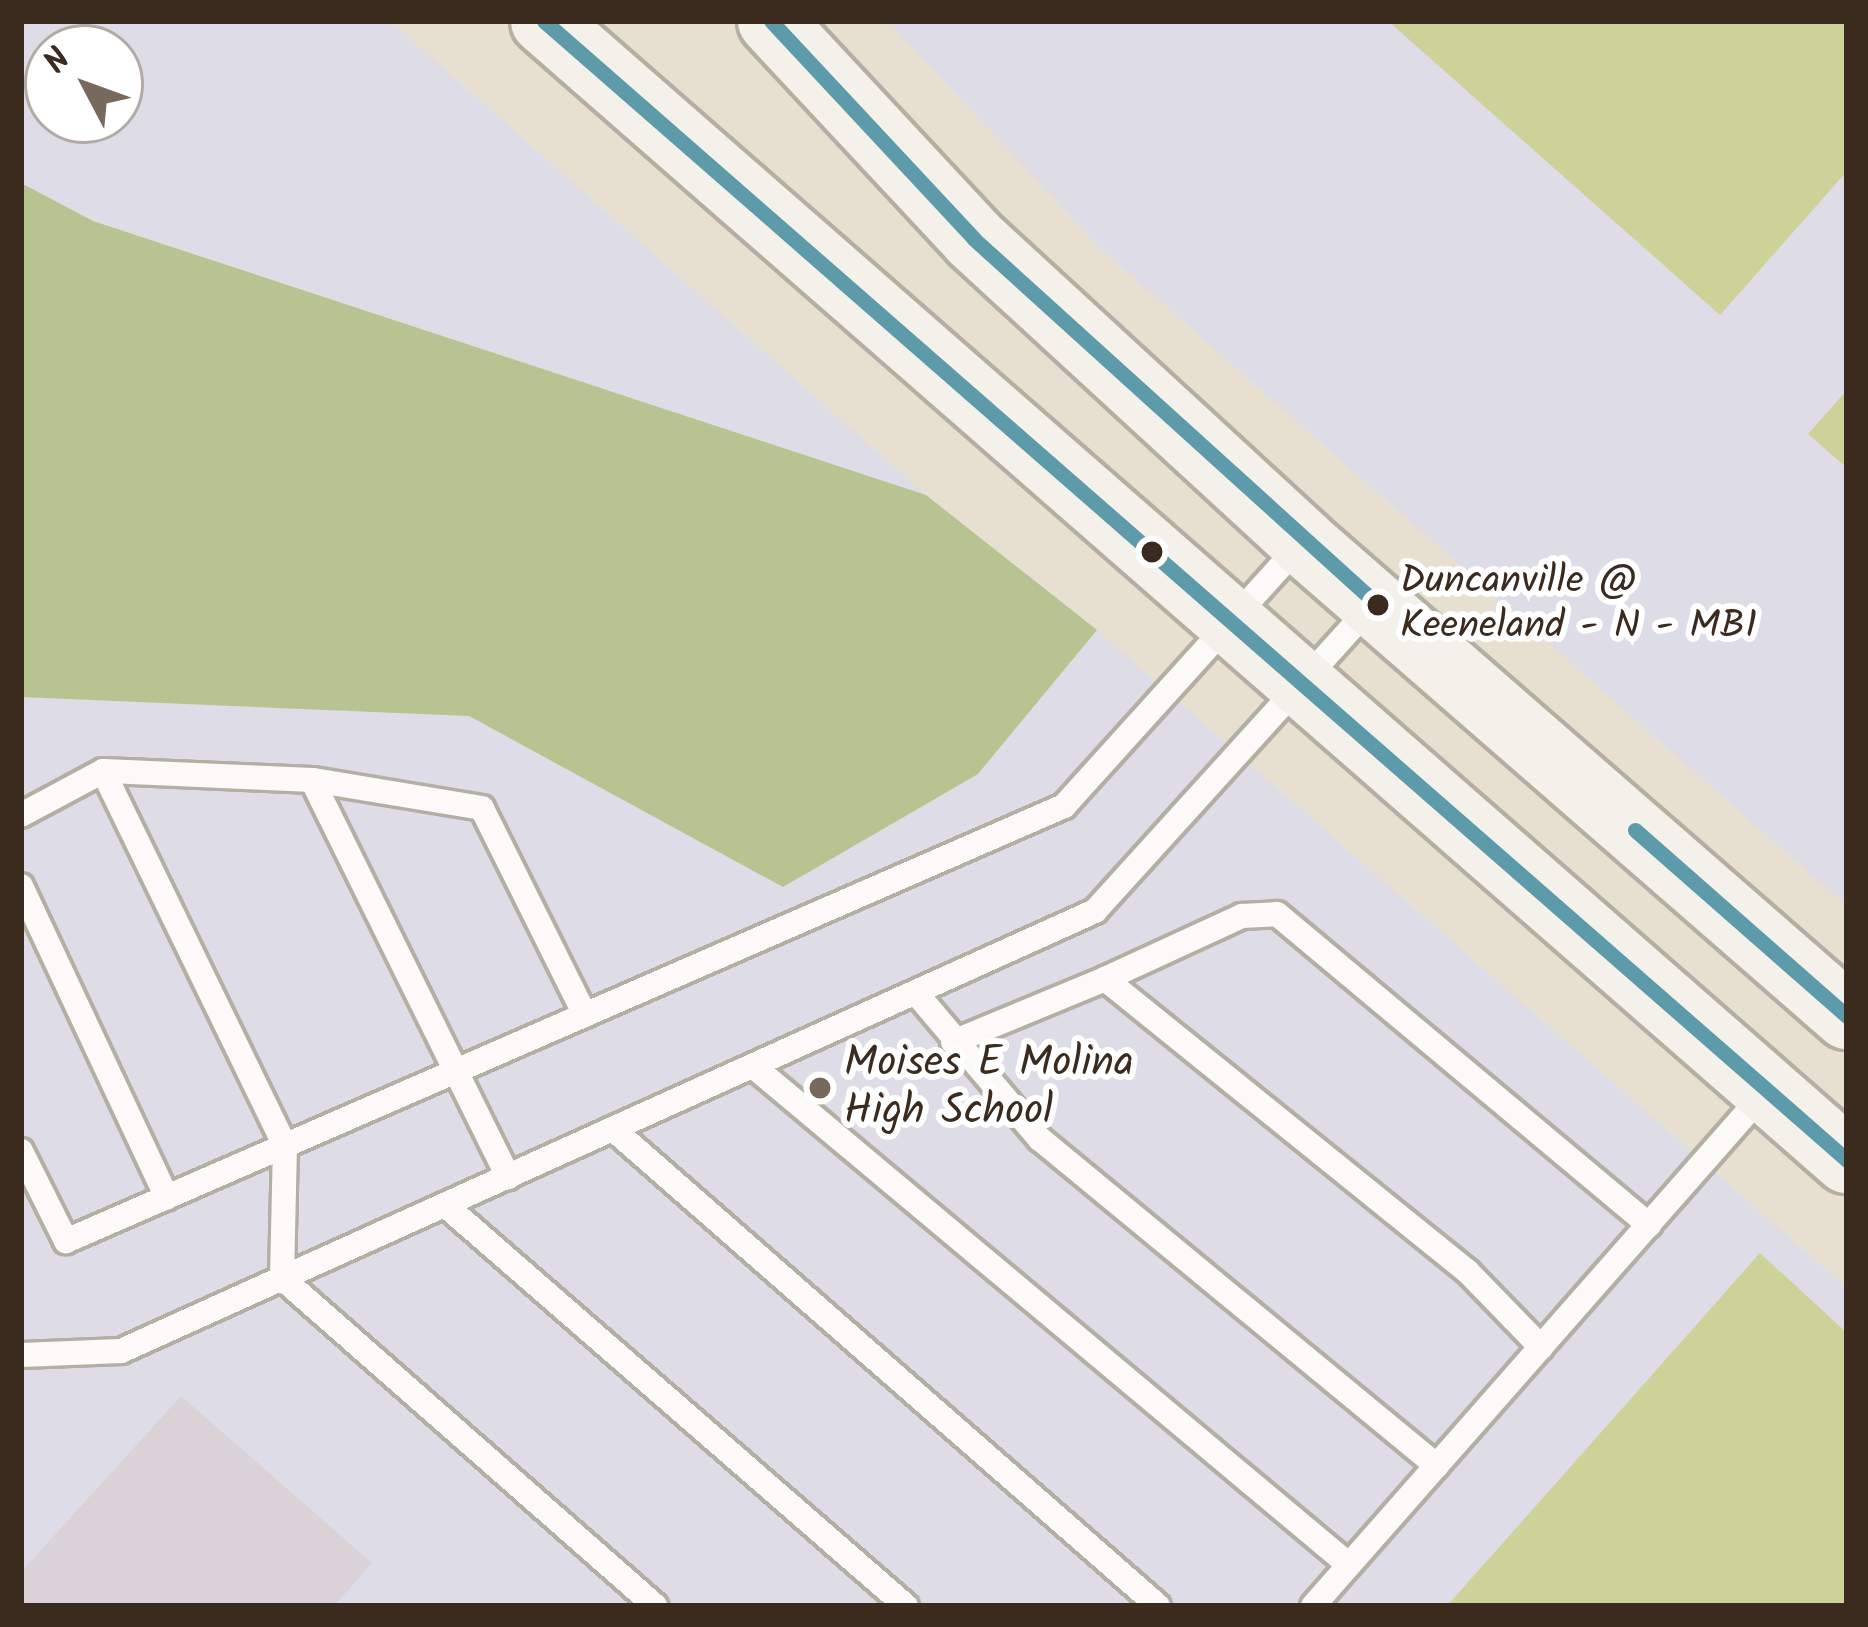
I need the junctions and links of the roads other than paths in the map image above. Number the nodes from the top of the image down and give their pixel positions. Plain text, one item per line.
1 (544, 21) edge
2 (771, 21) edge
3 (1303, 542) junction
4 (1375, 603) junction
5 (1229, 616) junction
6 (1305, 683) junction
7 (103, 771) junction
8 (311, 780) junction
9 (21, 815) edge
10 (21, 886) edge
11 (1105, 979) junction
12 (916, 993) junction
13 (585, 1015) junction
14 (1847, 1016) edge
15 (953, 1042) junction
16 (752, 1066) junction
17 (459, 1070) junction
18 (1767, 1090) junction
19 (613, 1129) junction
20 (286, 1145) junction
21 (21, 1151) edge
22 (1847, 1160) edge
23 (508, 1177) junction
24 (167, 1197) junction
25 (446, 1204) junction
26 (1649, 1225) junction
27 (282, 1278) junction
28 (1541, 1347) junction
29 (21, 1355) edge
30 (1437, 1466) junction
31 (1349, 1565) junction
32 (655, 1606) edge
33 (906, 1606) edge
34 (1158, 1606) edge
35 (1313, 1606) edge

1 - 5 main road
2 - 3 main road
3 - 4 main road
3 - 5 lane
4 - 6 lane
4 - 14 main road
5 - 6 main road
5 - 13 lane
6 - 12 lane
6 - 18 main road
7 - 8 lane
7 - 9 lane
7 - 20 lane
8 - 13 lane
8 - 17 lane
10 - 24 lane
11 - 15 lane
11 - 26 lane
11 - 28 lane
12 - 15 lane
12 - 16 lane
13 - 17 lane
15 - 30 lane
16 - 19 lane
16 - 31 lane
17 - 20 lane
17 - 23 lane
18 - 22 main road
18 - 26 lane
19 - 23 lane
19 - 34 lane
20 - 24 lane
20 - 27 lane
21 - 24 lane
23 - 25 lane
25 - 27 lane
25 - 33 lane
26 - 28 lane
27 - 29 lane
27 - 32 lane
28 - 30 lane
30 - 31 lane
31 - 35 lane

